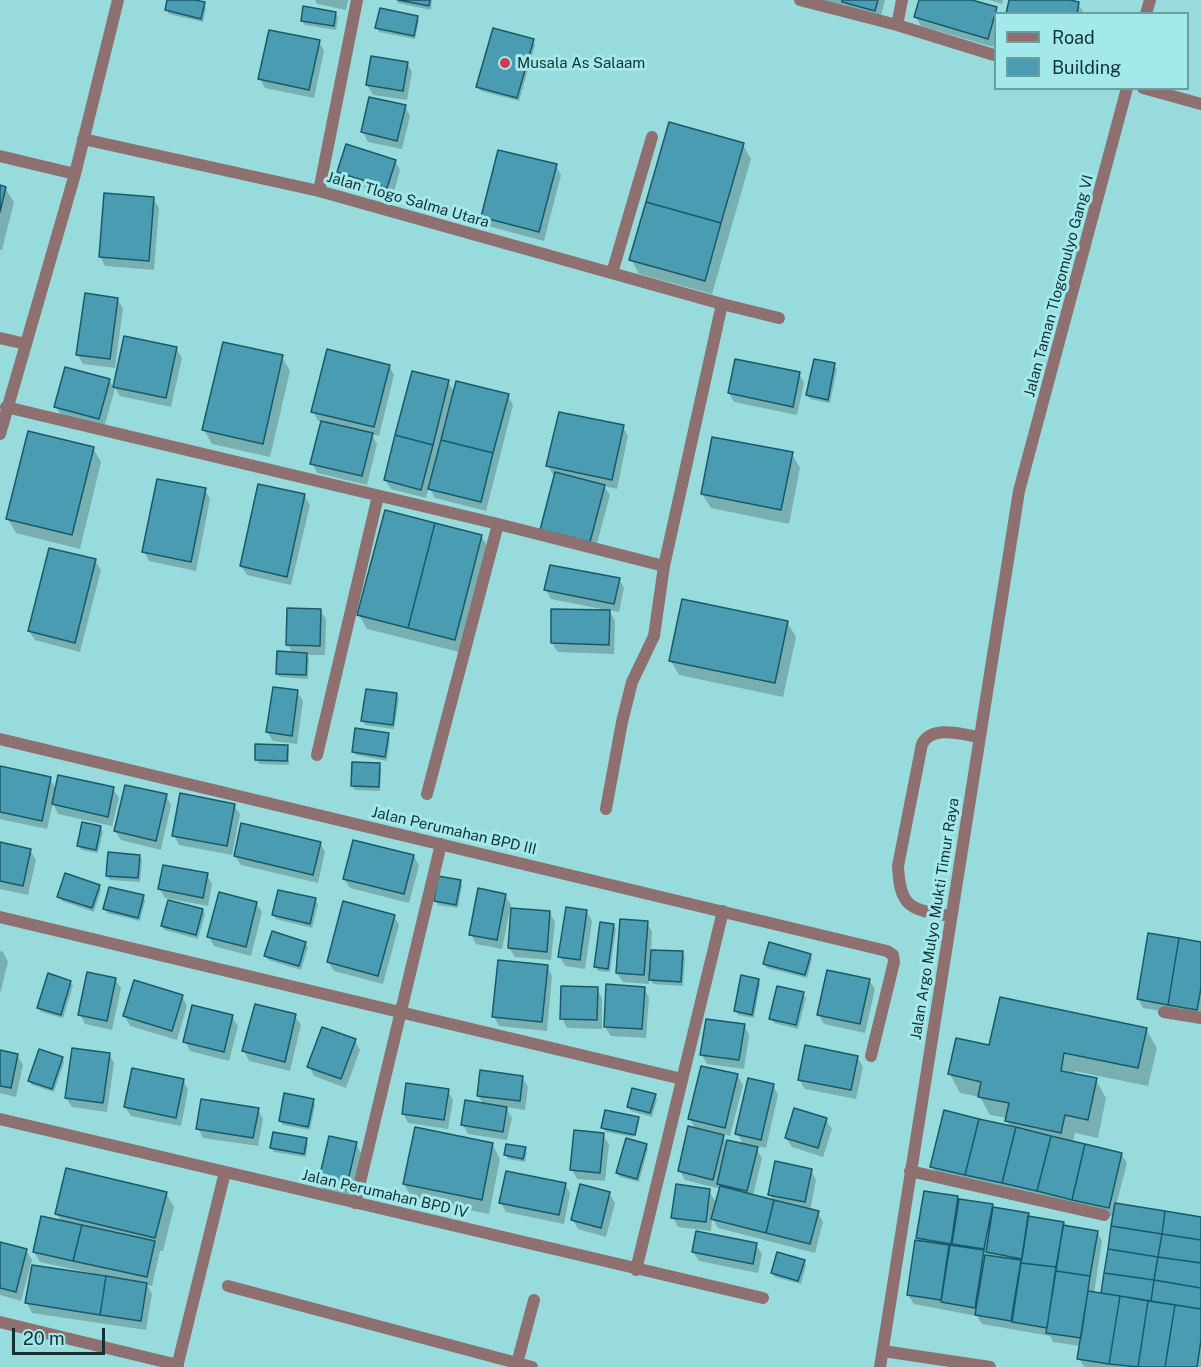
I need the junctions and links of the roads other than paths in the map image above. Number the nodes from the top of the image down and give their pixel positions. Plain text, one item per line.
1 (118, 0) edge
2 (357, 0) edge
3 (800, 0) edge
4 (902, 0) edge
5 (897, 25) junction
6 (994, 55) edge
7 (1126, 90) edge
8 (1150, 90) edge
9 (1201, 104) edge
10 (652, 137) dead end
11 (83, 139) junction
12 (0, 156) edge
13 (75, 174) junction
14 (319, 191) junction
15 (612, 273) junction
16 (722, 304) junction
17 (778, 318) dead end
18 (0, 338) edge
19 (26, 344) junction
20 (6, 407) junction
21 (0, 434) edge
22 (1019, 491) joint
23 (378, 496) junction
24 (498, 524) junction
25 (664, 566) junction
26 (973, 736) junction
27 (0, 739) edge
28 (316, 755) dead end
29 (427, 794) dead end
30 (606, 809) dead end
31 (441, 844) junction
32 (723, 911) junction
33 (947, 915) junction
34 (0, 917) edge
35 (401, 1012) junction
36 (1164, 1012) dead end
37 (1201, 1018) edge
38 (871, 1056) dead end
39 (682, 1079) junction
40 (0, 1119) edge
41 (910, 1171) junction
42 (225, 1172) junction
43 (354, 1203) junction
44 (1104, 1215) dead end
45 (636, 1269) junction
46 (228, 1286) dead end
47 (763, 1298) dead end
48 (534, 1300) dead end
49 (0, 1322) edge
50 (883, 1351) junction
51 (517, 1365) edge
52 (178, 1366) edge
53 (532, 1367) edge
54 (880, 1367) edge
55 (990, 1367) edge

1 - 11 street
2 - 14 street
3 - 5 street
4 - 5 street
5 - 6 street
7 - 22 street, Jalan Taman Tlogomulyo Gang VI
8 - 9 street
10 - 15 street
11 - 13 street
11 - 14 street, Jalan Tlogo Salma Utara
12 - 13 street
13 - 19 street
14 - 15 street, Jalan Tlogo Salma Utara
15 - 16 street, Jalan Tlogo Salma Utara
16 - 17 street, Jalan Tlogo Salma Utara
16 - 25 street
18 - 19 street
19 - 20 street
20 - 21 street
20 - 23 street
22 - 26 street, Jalan Argo Mulyo Mukti Timur Raya
23 - 24 street
23 - 28 street
24 - 25 street
24 - 29 street
25 - 30 street
26 - 33 street, Jalan Argo Mulyo Mukti Timur Raya
26 - 33 street
27 - 31 street, Jalan Perumahan BPD III
31 - 32 street, Jalan Perumahan BPD III
31 - 35 street
32 - 38 street, Jalan Perumahan BPD III
32 - 39 street
33 - 41 street, Jalan Argo Mulyo Mukti Timur Raya
34 - 35 street
35 - 39 street
35 - 43 street
36 - 37 street
39 - 45 street
40 - 42 street, Jalan Perumahan BPD IV
41 - 44 street
41 - 50 street, Jalan Argo Mulyo Mukti Timur Raya
42 - 43 street, Jalan Perumahan BPD IV
42 - 52 street
43 - 45 street, Jalan Perumahan BPD IV
45 - 47 street, Jalan Perumahan BPD IV
46 - 51 street
48 - 51 street
49 - 52 street
50 - 54 street, Jalan Argo Mulyo Mukti Timur Raya
50 - 55 street
51 - 53 street

